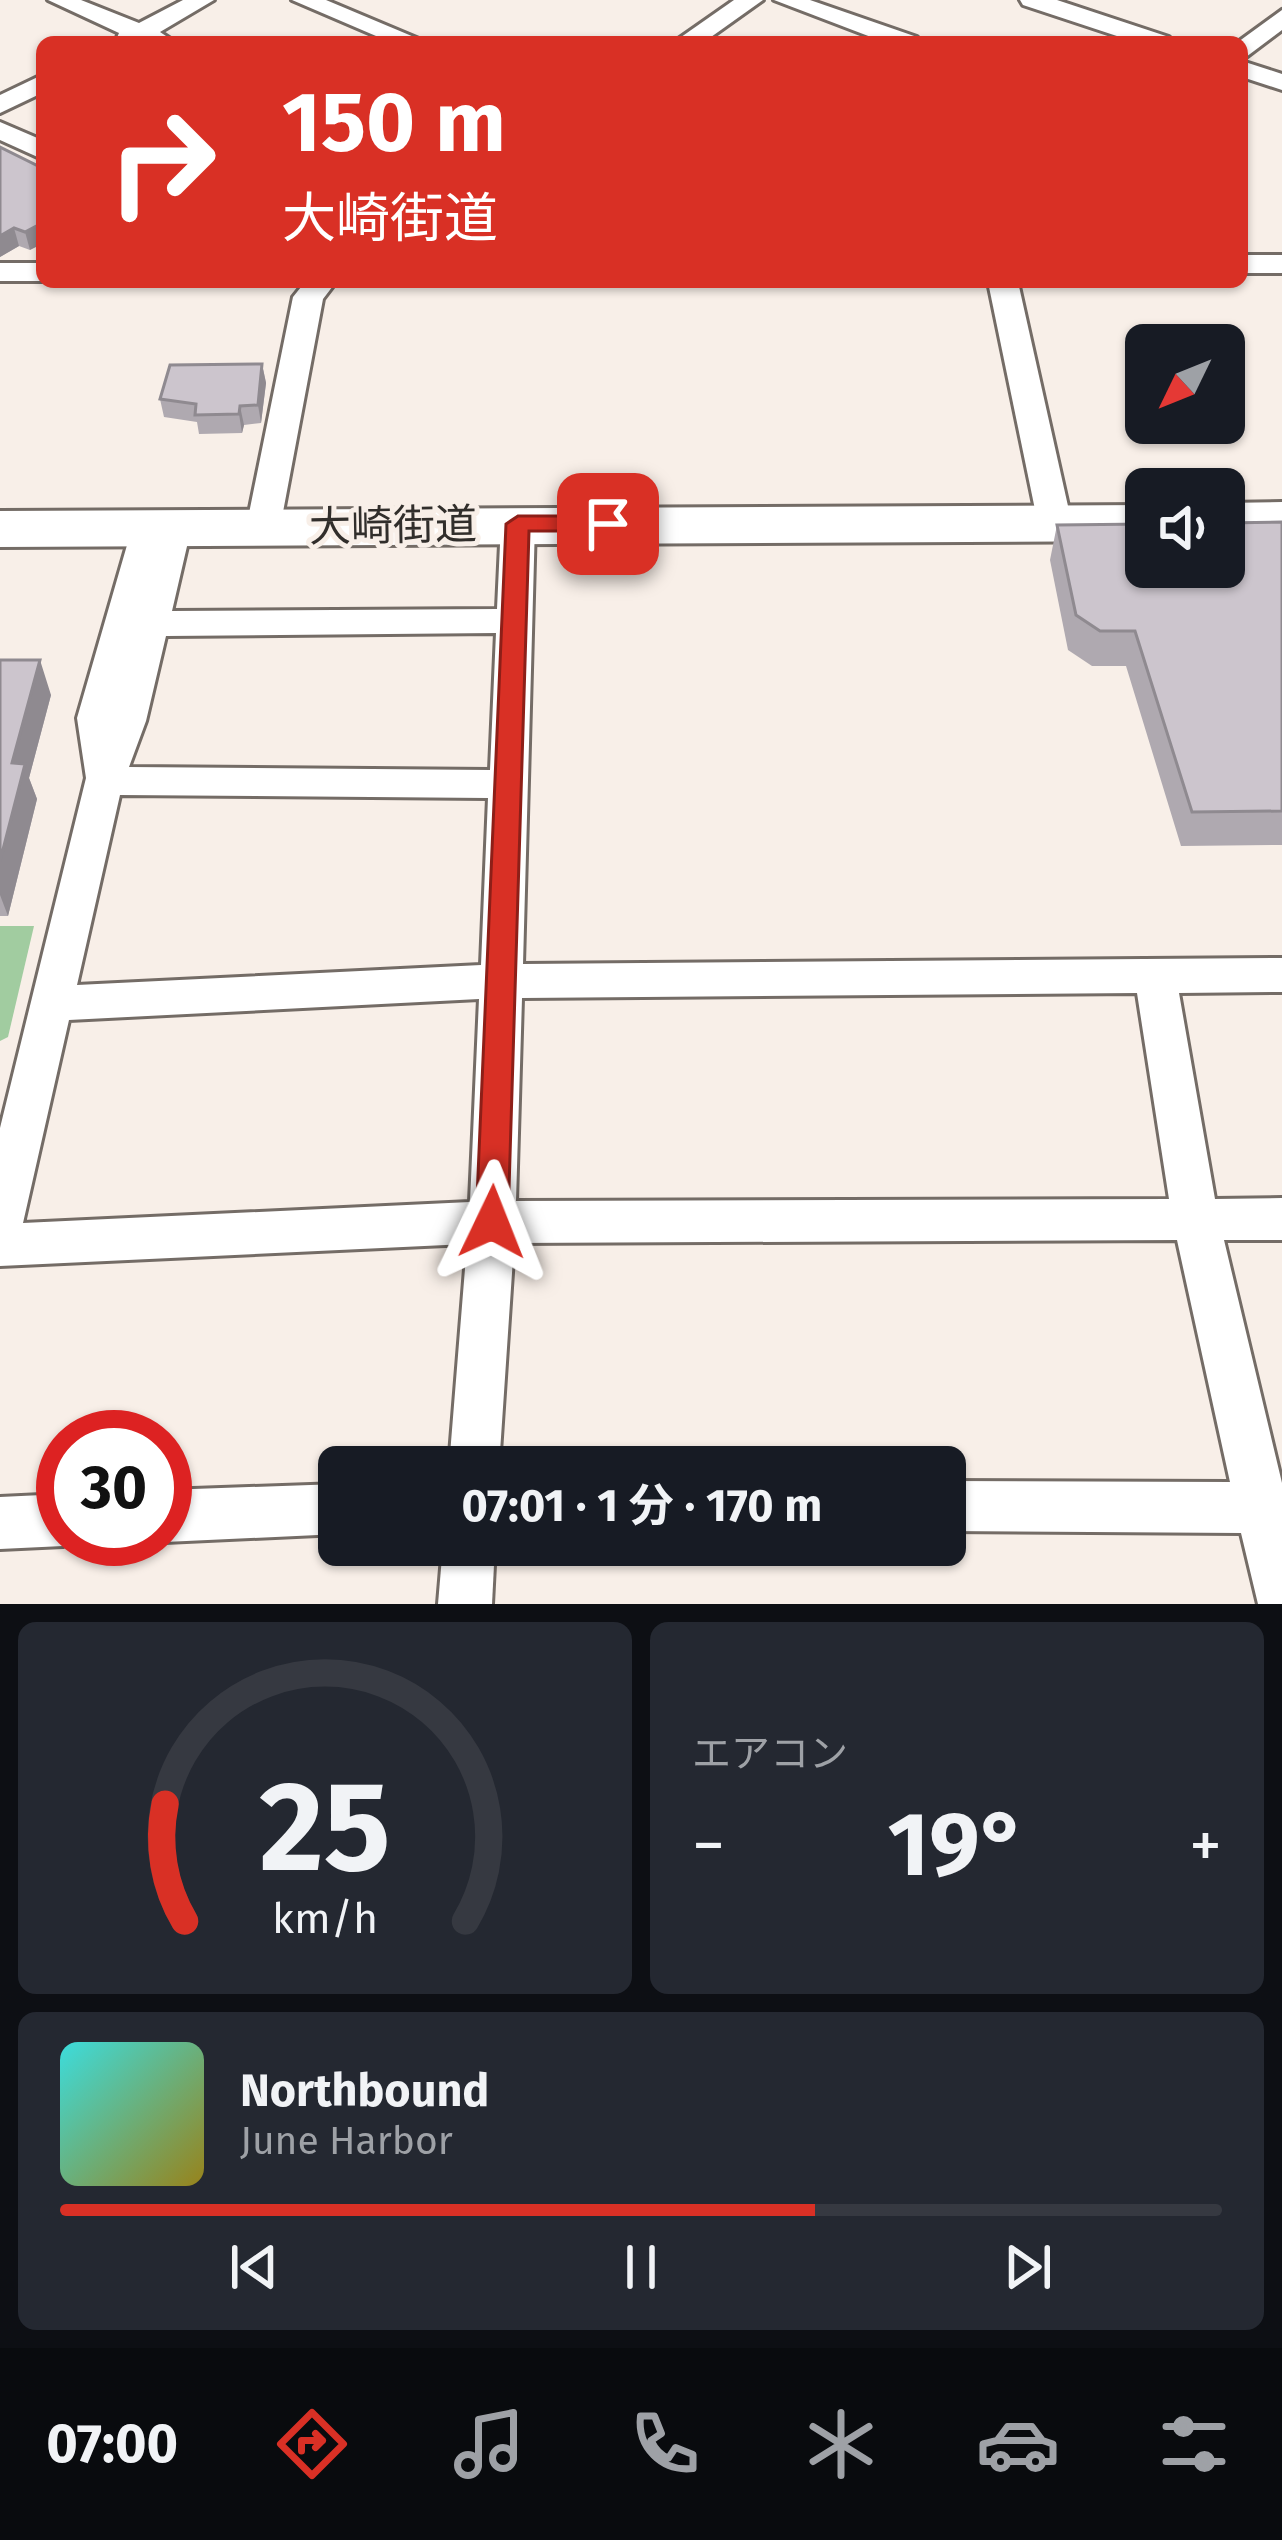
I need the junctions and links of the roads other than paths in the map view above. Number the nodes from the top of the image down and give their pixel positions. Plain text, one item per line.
1 (60, 0) edge
2 (202, 0) edge
3 (304, 0) edge
4 (752, 0) edge
5 (786, 0) edge
6 (1032, 0) edge
7 (1268, 0) edge
8 (1282, 4) edge
9 (1282, 17) edge
10 (134, 36) edge
11 (145, 36) edge
12 (397, 36) edge
13 (696, 36) edge
14 (891, 36) edge
15 (1142, 36) edge
16 (1248, 47) edge
17 (0, 70) edge
18 (1248, 71) edge
19 (1282, 82) edge
20 (36, 83) edge
21 (36, 86) edge
22 (0, 105) edge
23 (0, 130) edge
24 (36, 148) edge
25 (1248, 264) edge
26 (1282, 264) edge
27 (0, 272) edge
28 (36, 272) edge
29 (316, 288) edge
30 (1004, 288) edge
31 (1282, 520) edge
32 (1245, 521) edge
33 (1125, 523) edge
34 (518, 524) junction
35 (1055, 524) junction
36 (263, 528) junction
37 (0, 529) edge
38 (160, 529) junction
39 (517, 621) junction
40 (136, 624) junction
41 (104, 781) junction
42 (511, 784) junction
43 (1282, 975) edge
44 (1155, 976) junction
45 (502, 981) junction
46 (52, 1004) junction
47 (17, 1073) edge
48 (1282, 1219) edge
49 (1196, 1221) junction
50 (492, 1222) junction
51 (0, 1223) edge
52 (0, 1246) edge
53 (476, 1446) edge
54 (966, 1506) edge
55 (1271, 1508) edge
56 (318, 1510) edge
57 (192, 1515) edge
58 (36, 1521) edge
59 (0, 1523) edge
60 (468, 1566) edge
61 (1282, 1598) edge
62 (465, 1604) edge

1 - 10 street
2 - 11 street
3 - 12 street
4 - 13 street
5 - 14 street
6 - 15 street
7 - 8 street
9 - 16 street
17 - 20 street
18 - 19 street
21 - 22 street
23 - 24 street
25 - 26 street
27 - 28 street
29 - 36 street
30 - 35 street
31 - 32 main road
33 - 35 main road, 大崎街道
34 - 35 main road, 大崎街道
34 - 36 main road, 大崎街道
34 - 39 street
36 - 38 main road, 大崎街道
37 - 38 main road, 大崎街道
38 - 40 street
39 - 40 street
39 - 42 street
40 - 41 street
41 - 42 street
41 - 46 street
42 - 45 street
43 - 44 street
44 - 45 street
44 - 49 street
45 - 46 street
45 - 50 street
46 - 47 street
47 - 51 street
48 - 49 street
49 - 50 street
49 - 55 street
50 - 52 street
50 - 53 street
54 - 55 street
55 - 61 street
56 - 57 street
58 - 59 street
60 - 62 street

